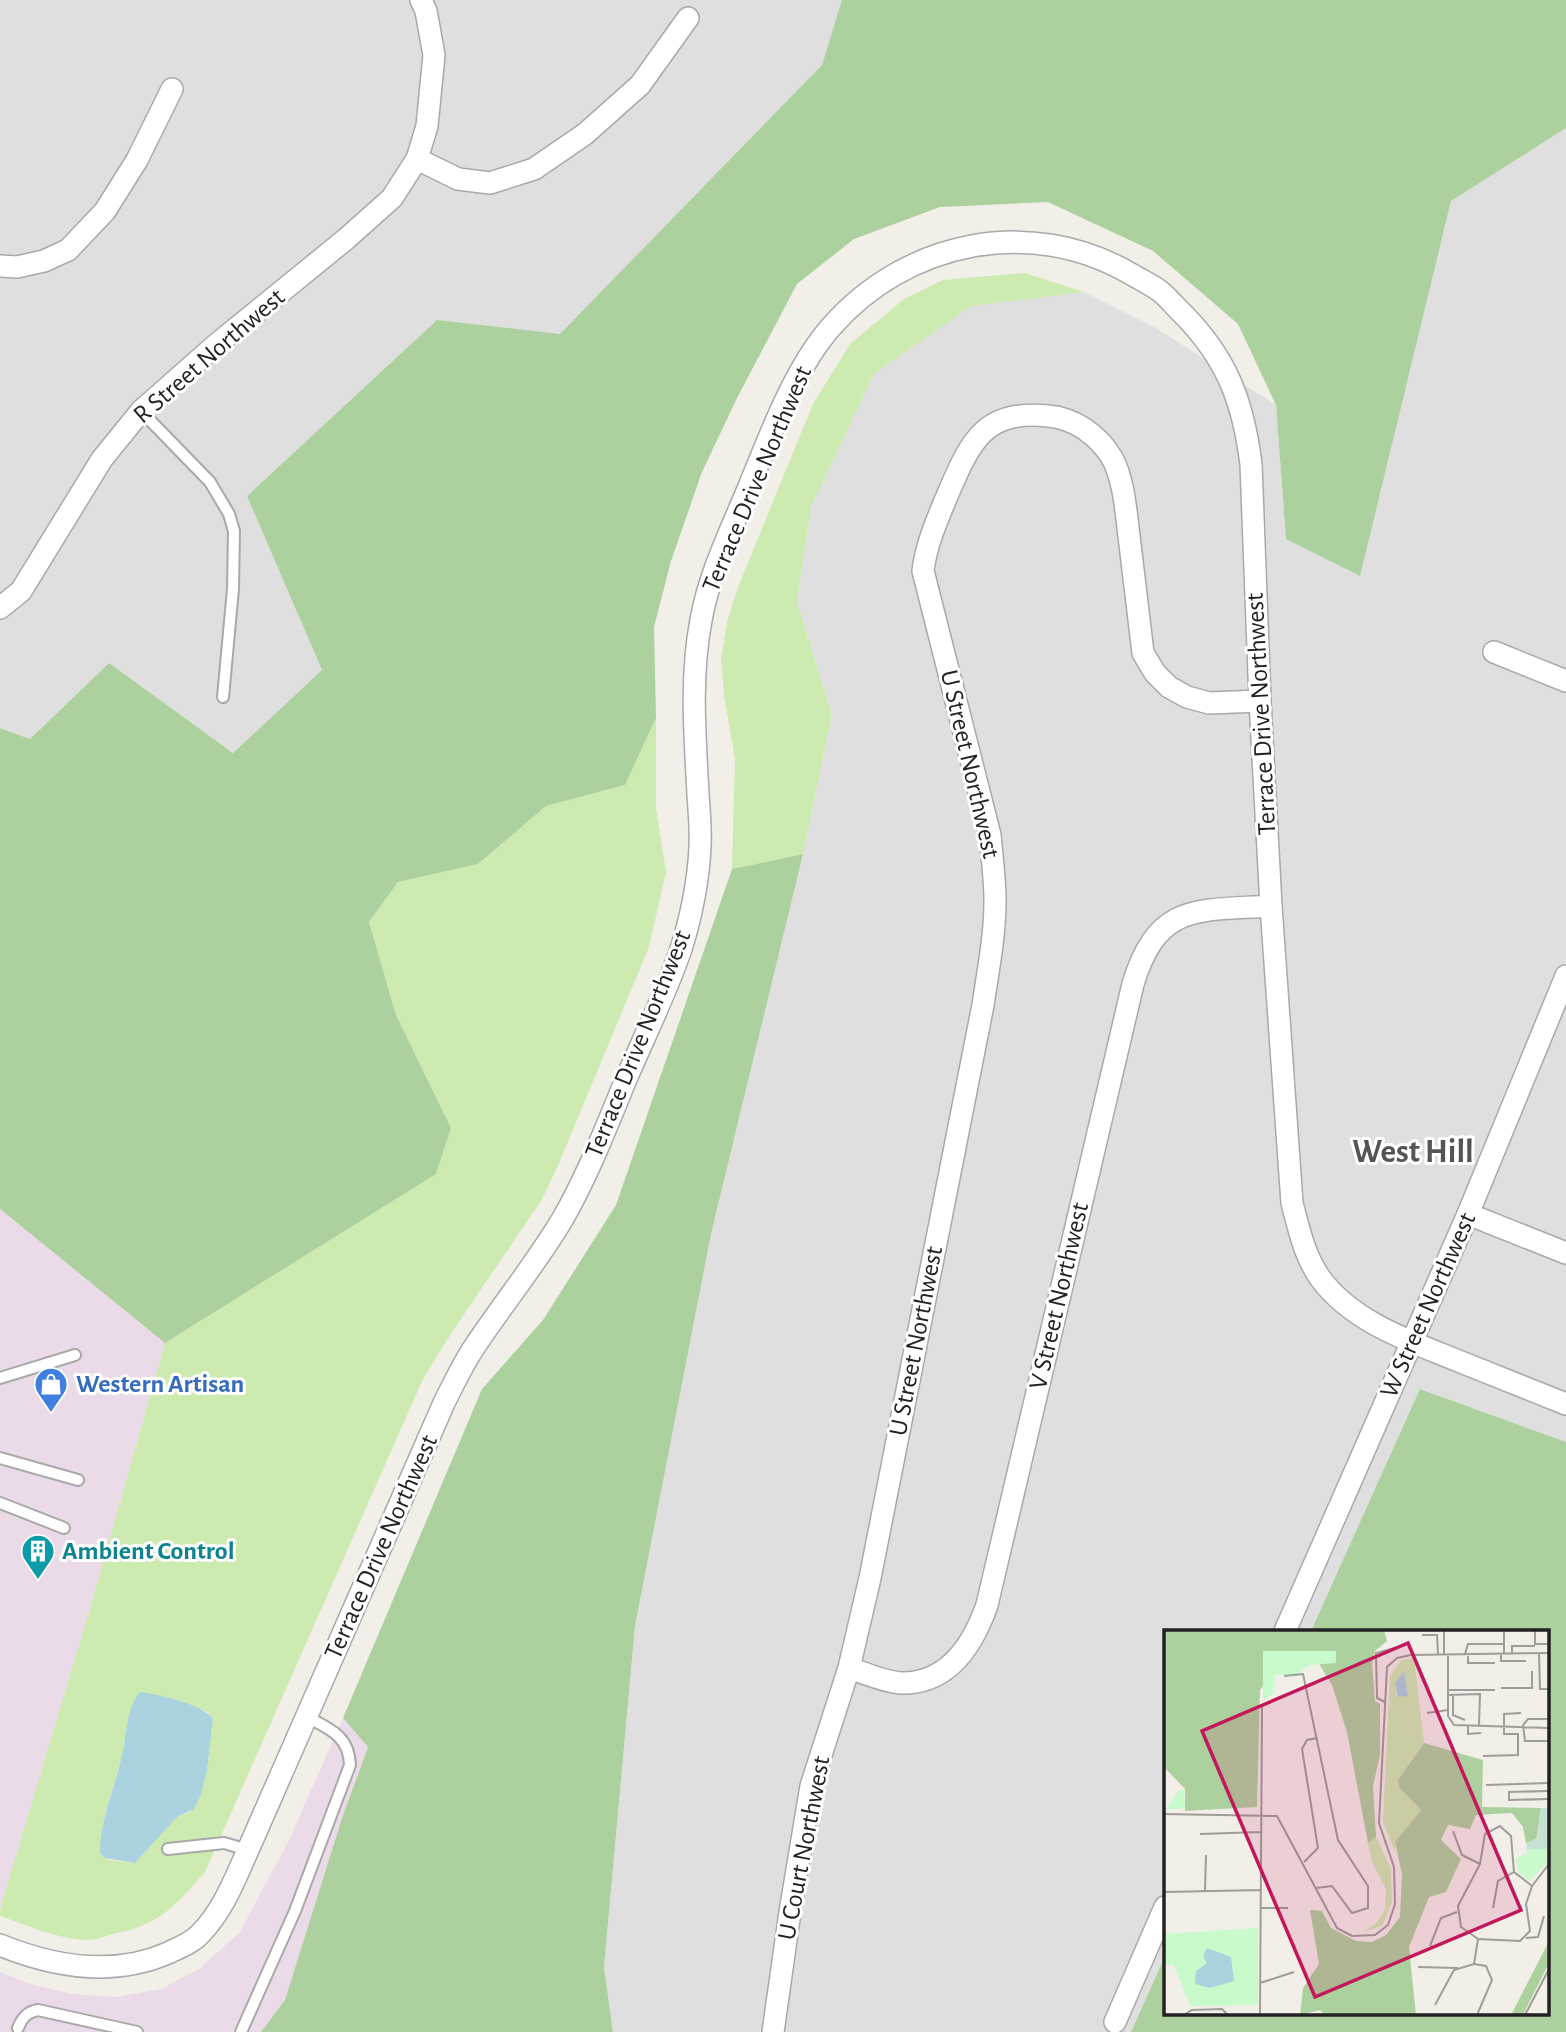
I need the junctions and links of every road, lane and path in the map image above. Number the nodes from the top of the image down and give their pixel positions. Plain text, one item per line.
1 (421, 0) edge
2 (688, 18) dead end
3 (172, 89) dead end
4 (416, 159) junction
5 (0, 266) edge
6 (141, 411) junction
7 (0, 608) edge
8 (1494, 652) dead end
9 (1566, 681) edge
10 (223, 697) dead end
11 (1260, 701) junction
12 (1271, 906) junction
13 (1566, 976) edge
14 (1468, 1214) junction
15 (1566, 1254) edge
16 (1411, 1342) junction
17 (75, 1355) dead end
18 (0, 1378) edge
19 (1566, 1404) edge
20 (0, 1458) edge
21 (78, 1480) dead end
22 (0, 1503) edge
23 (64, 1528) dead end
24 (1285, 1630) edge
25 (849, 1668) junction
26 (307, 1717) junction
27 (168, 1849) dead end
28 (248, 1850) junction
29 (1164, 1909) edge
30 (0, 1945) edge
31 (1115, 2022) dead end
32 (18, 2028) dead end
33 (137, 2032) edge
34 (241, 2032) edge
35 (774, 2032) edge

1 - 4 street, R Street Northwest
2 - 4 street
3 - 5 street
4 - 6 street, R Street Northwest
6 - 7 street, R Street Northwest
6 - 10 lane
8 - 9 street
11 - 12 street, Terrace Drive Northwest
11 - 25 street, U Street Northwest
11 - 26 street, Terrace Drive Northwest
12 - 16 street, Terrace Drive Northwest
12 - 25 street, V Street Northwest
13 - 14 street, W Street Northwest
14 - 15 street
14 - 16 street, W Street Northwest
16 - 19 street, Terrace Drive Northwest
16 - 24 street, W Street Northwest
17 - 18 lane
20 - 21 lane
22 - 23 lane
25 - 35 street, U Court Northwest
26 - 28 street, Terrace Drive Northwest
26 - 34 lane
27 - 28 lane
28 - 30 street, Terrace Drive Northwest
29 - 31 street
32 - 33 lane

